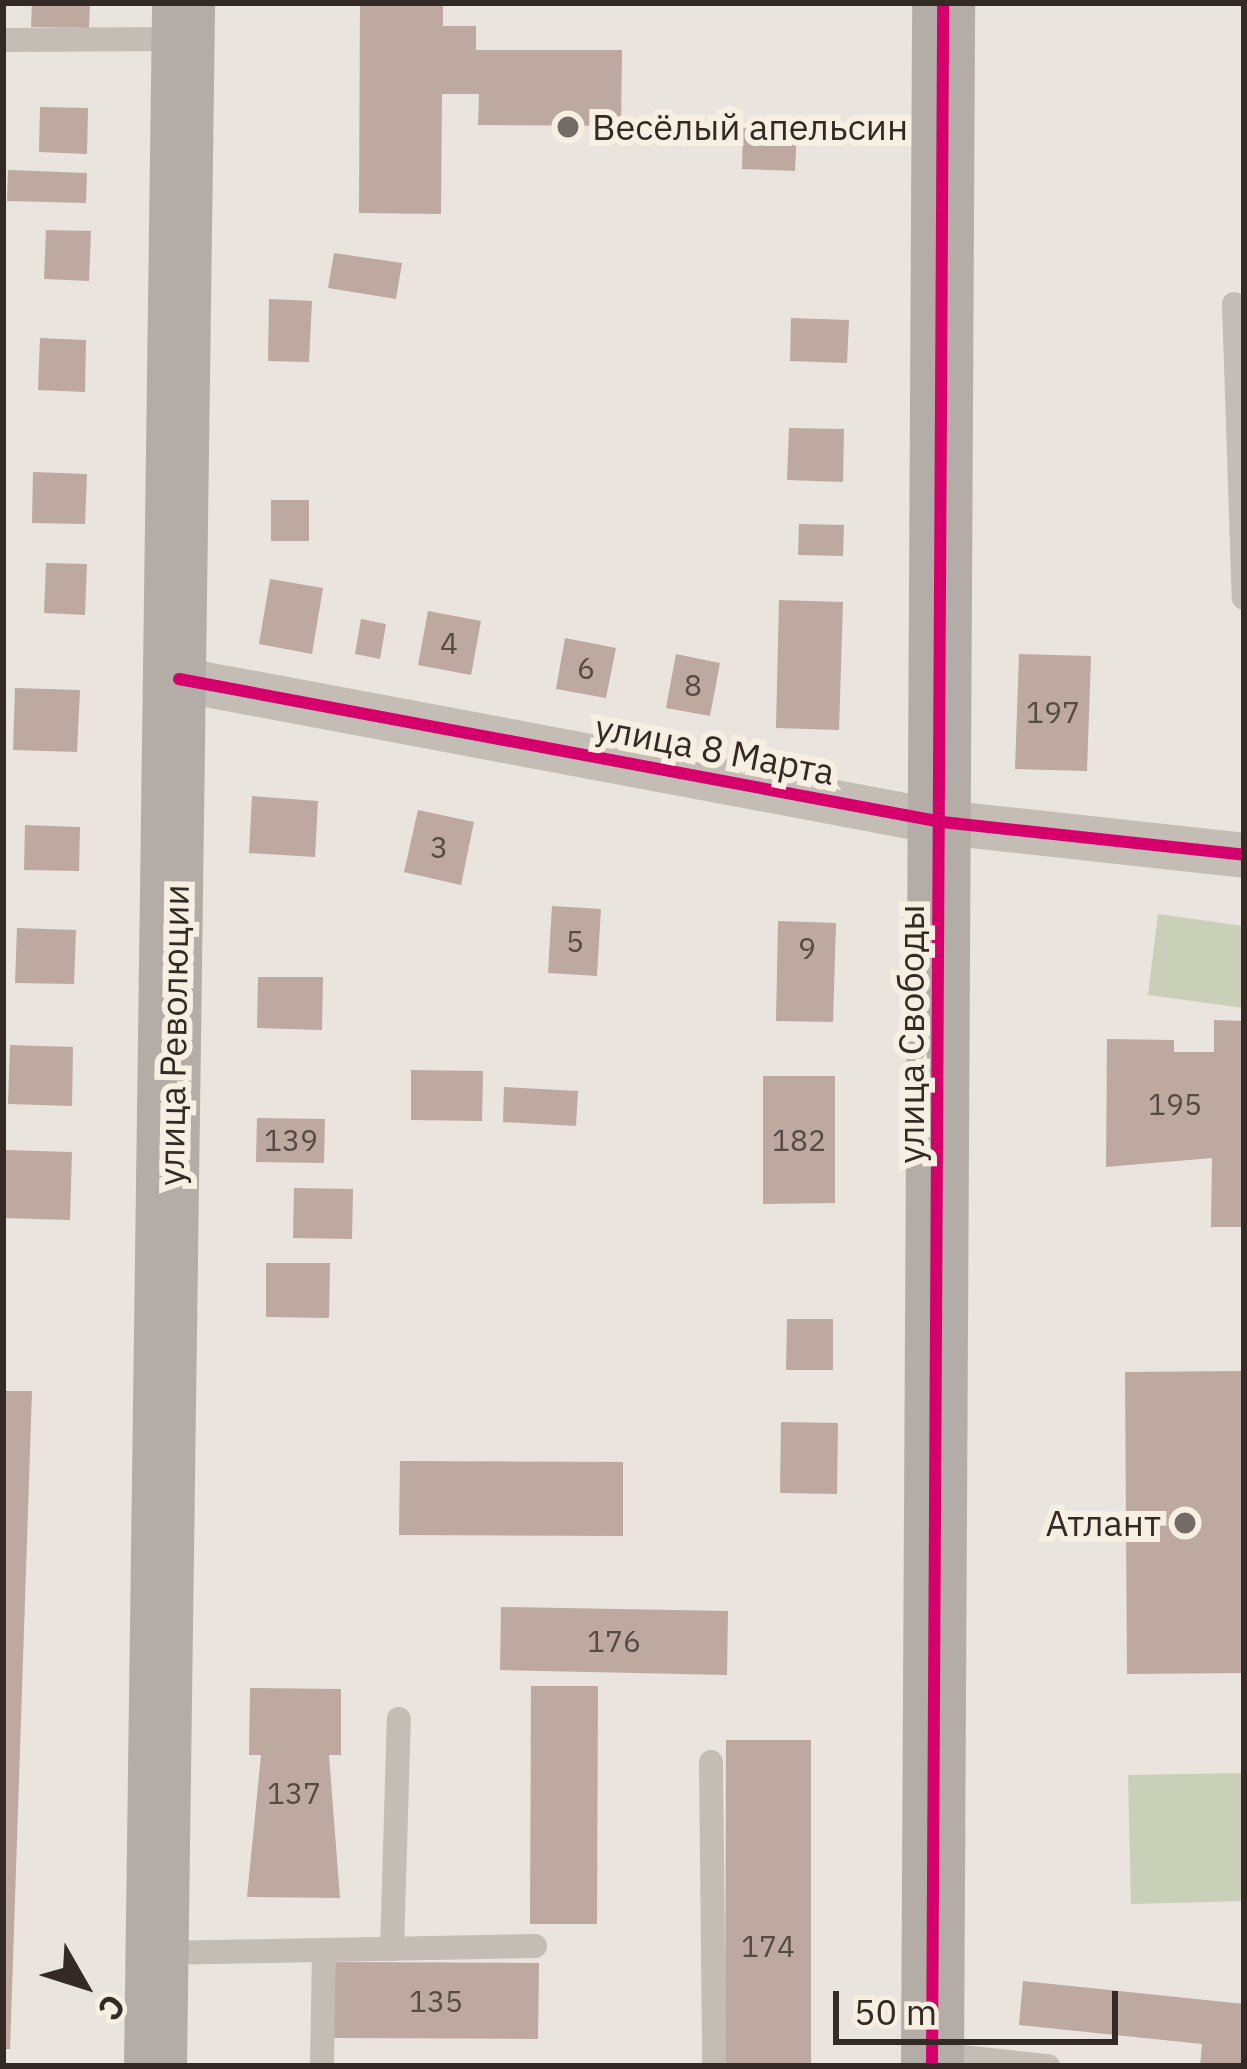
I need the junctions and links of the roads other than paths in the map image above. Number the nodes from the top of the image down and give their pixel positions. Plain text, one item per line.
1 (943, 3) edge
2 (183, 21) edge
3 (3, 40) edge
4 (1234, 304) dead end
5 (1241, 423) edge
6 (1244, 598) edge
7 (178, 679) junction
8 (941, 822) junction
9 (1244, 855) edge
10 (399, 1719) dead end
11 (711, 1762) dead end
12 (536, 1946) dead end
13 (392, 1949) junction
14 (325, 1950) junction
15 (157, 1953) junction
16 (932, 2060) edge
17 (155, 2066) edge
18 (322, 2066) edge
19 (713, 2066) edge
20 (1048, 2066) edge

1 - 8 street, улица Свободы
2 - 3 lane
2 - 7 street, улица Революции
4 - 5 lane
5 - 6 lane
7 - 8 street, улица 8 Марта
7 - 15 street, улица Революции
8 - 9 street, улица 8 Марта
8 - 16 street, улица Свободы
10 - 13 lane
11 - 19 lane
12 - 13 lane
13 - 14 lane
14 - 15 lane
14 - 18 lane
15 - 17 street, улица Революции
16 - 20 lane

